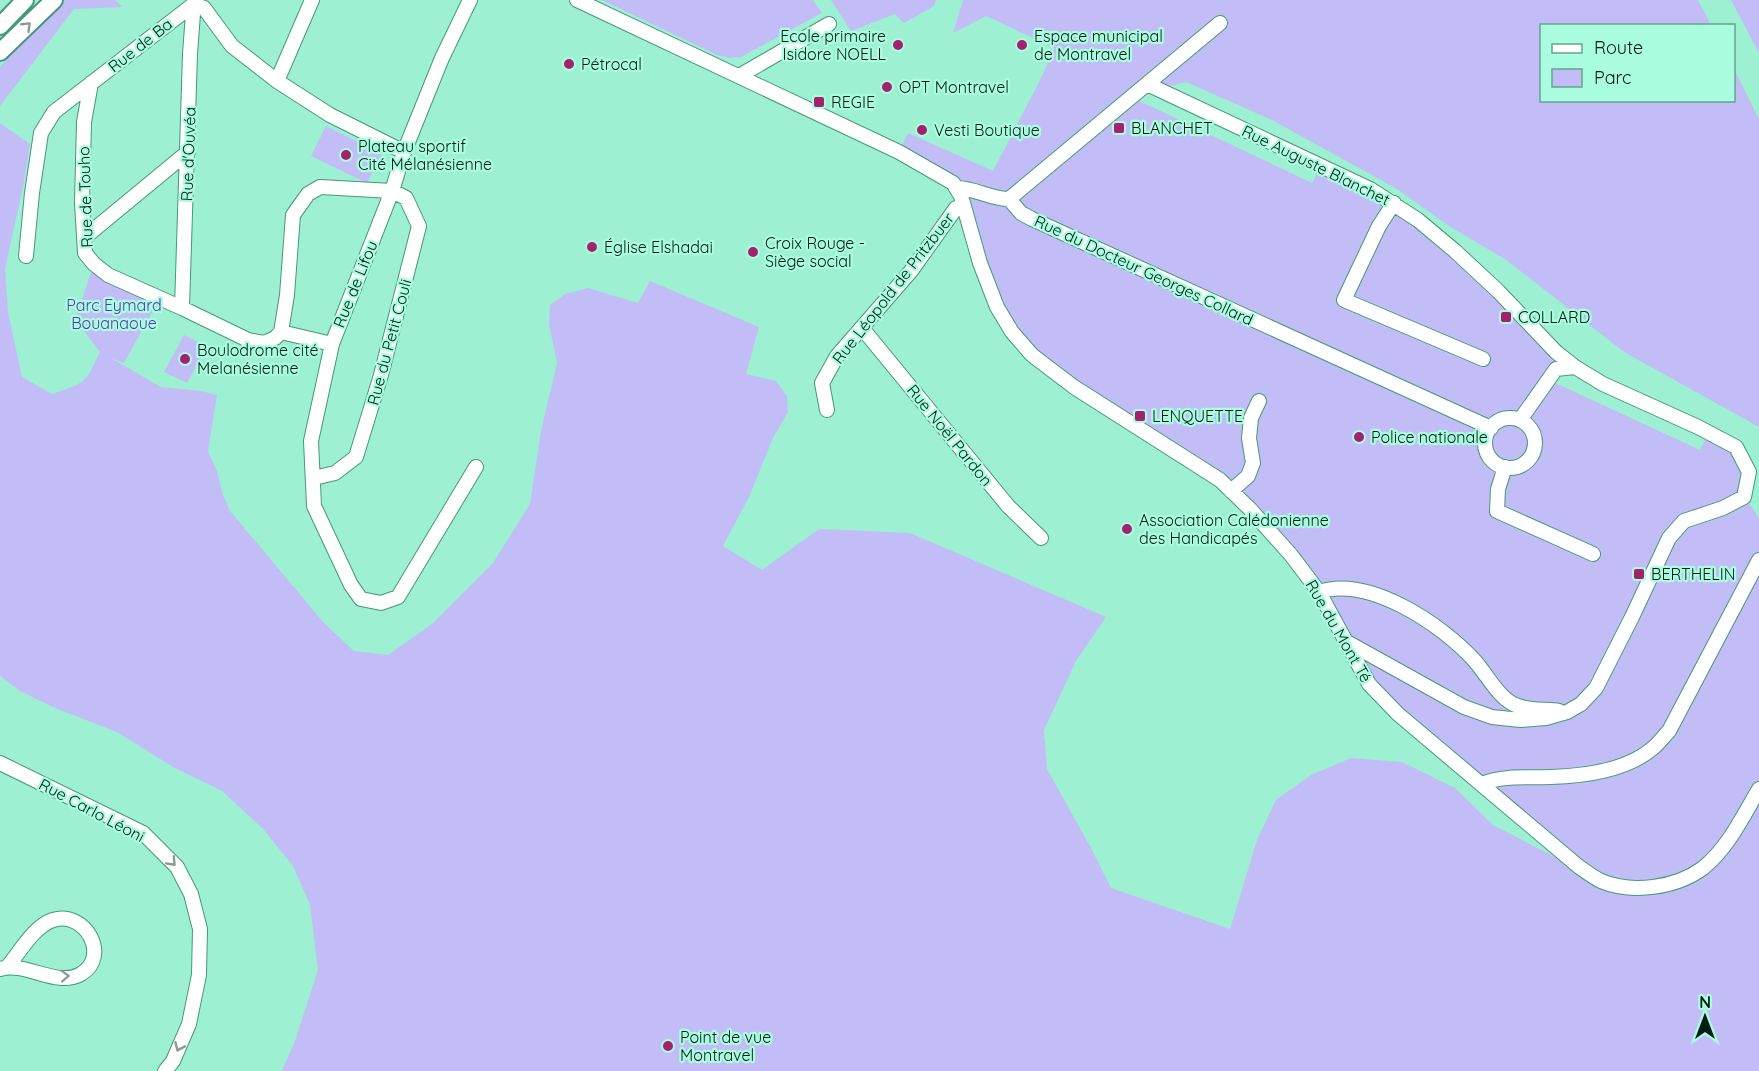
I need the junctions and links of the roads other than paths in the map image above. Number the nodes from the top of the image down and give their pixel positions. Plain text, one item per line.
1 (25, 0) edge
2 (54, 0) edge
3 (312, 0) edge
4 (470, 0) edge
5 (577, 0) edge
6 (194, 2) edge
7 (1220, 23) dead end
8 (830, 24) dead end
9 (0, 26) edge
10 (0, 52) edge
11 (738, 76) junction
12 (277, 81) junction
13 (91, 83) junction
14 (1147, 84) junction
15 (188, 152) junction
16 (404, 152) junction
17 (957, 188) junction
18 (392, 191) junction
19 (1009, 199) junction
20 (1394, 203) junction
21 (964, 206) junction
22 (85, 237) junction
23 (26, 256) dead end
24 (182, 308) junction
25 (862, 328) junction
26 (281, 332) junction
27 (332, 344) junction
28 (1482, 358) dead end
29 (1575, 368) junction
30 (1259, 401) dead end
31 (827, 410) dead end
32 (1520, 420) junction
33 (1491, 428) junction
34 (476, 467) dead end
35 (1505, 467) junction
36 (314, 478) junction
37 (1231, 491) junction
38 (1041, 538) dead end
39 (1593, 554) dead end
40 (1759, 560) edge
41 (1319, 592) junction
42 (1347, 642) junction
43 (1567, 711) junction
44 (0, 763) edge
45 (1481, 783) junction
46 (1759, 789) edge
47 (4, 967) edge
48 (165, 1071) edge

1 - 9 main road
10 -> 2 main road
3 - 12 street
4 - 16 street, Rue de Lifou
5 - 11 street, Rue du Docteur Georges Collard
6 - 12 street
6 - 13 street, Rue de Ba
6 - 15 street, Rue d'Ouvéa
7 - 14 street
8 - 11 street
11 - 17 street, Rue du Docteur Georges Collard
12 - 16 street
13 - 22 street, Rue de Touho
13 - 23 street, Rue de Ba
14 - 19 street
14 - 20 street, Rue Auguste Blanchet
15 - 22 street
15 - 24 street, Rue d'Ouvéa
16 - 18 street, Rue de Lifou
17 - 19 street, Rue du Docteur Georges Collard
17 - 21 street, Rue du Mont Té
18 - 26 street
18 - 27 street, Rue de Lifou
18 - 36 street, Rue du Petit Couli
19 - 33 street, Rue du Docteur Georges Collard
20 - 28 street
20 - 29 street, Rue Auguste Blanchet
21 - 25 street, Rue Léopold de Pritzbuer
21 - 37 street, Rue du Mont Té
22 - 24 street, Rue de Touho
24 - 26 street, Rue de Touho
25 - 31 street, Rue Léopold de Pritzbuer
25 - 38 street, Rue Noël Pardon
26 - 27 street
27 - 36 street, Rue de Lifou
29 - 32 street
29 - 43 street, Rue Auguste Blanchet
30 - 37 street
32 - 33 street
32 - 35 street
33 - 35 street
34 - 36 street, Rue de Lifou
35 - 39 street
37 - 41 street, Rue du Mont Té
40 - 45 street
41 - 42 street, Rue du Mont Té
41 - 43 street
42 - 43 street
42 - 45 street, Rue du Mont Té
44 -> 48 street, Rue Carlo Léoni
45 - 46 street, Rue du Mont Té
47 -> 47 street

